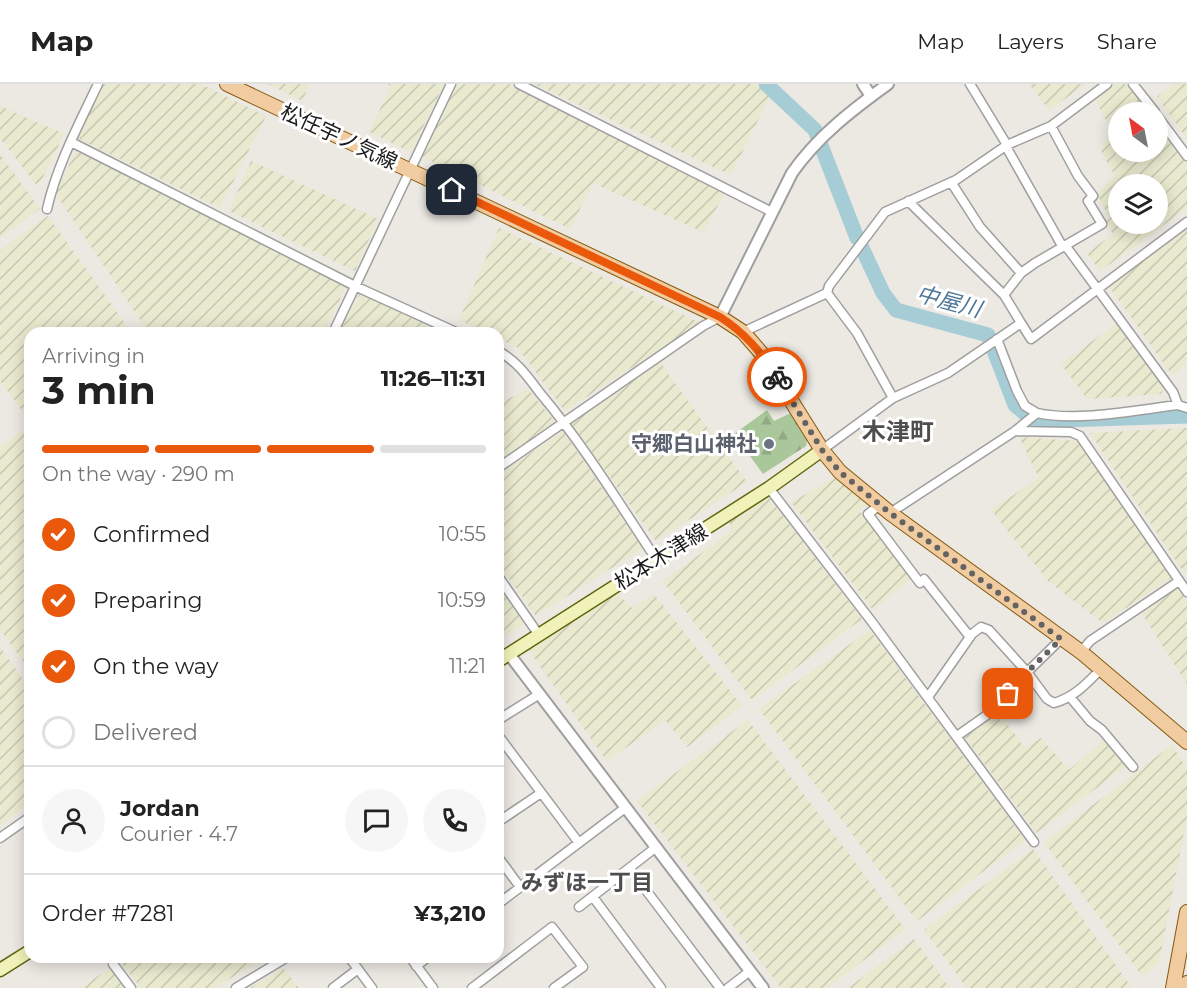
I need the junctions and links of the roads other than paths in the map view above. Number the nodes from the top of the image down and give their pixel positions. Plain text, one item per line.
1 (98, 84) edge
2 (227, 84) edge
3 (451, 84) edge
4 (519, 84) edge
5 (863, 84) edge
6 (888, 84) edge
7 (970, 84) edge
8 (1107, 84) edge
9 (1133, 84) edge
10 (250, 89) edge
11 (871, 96) junction
12 (1147, 102) edge
13 (1051, 126) junction
14 (1168, 130) edge
15 (71, 142) junction
16 (1007, 145) junction
17 (1187, 156) edge
18 (411, 170) junction
19 (951, 182) junction
20 (908, 201) junction
21 (47, 209) dead end
22 (772, 212) junction
23 (1187, 222) edge
24 (1065, 246) junction
25 (1021, 273) junction
26 (357, 287) junction
27 (1097, 288) junction
28 (827, 293) junction
29 (1004, 295) junction
30 (720, 317) junction
31 (1021, 323) junction
32 (336, 327) edge
33 (445, 327) edge
34 (743, 332) junction
35 (993, 342) junction
36 (504, 354) edge
37 (893, 398) junction
38 (1178, 405) junction
39 (1187, 408) edge
40 (1032, 417) junction
41 (565, 422) junction
42 (1014, 431) junction
43 (822, 450) junction
44 (504, 464) edge
45 (769, 488) junction
46 (885, 508) junction
47 (656, 559) junction
48 (1179, 581) junction
49 (504, 585) edge
50 (1187, 592) edge
51 (539, 635) junction
52 (970, 637) junction
53 (1061, 639) junction
54 (1081, 652) junction
55 (509, 654) junction
56 (504, 658) edge
57 (1102, 668) junction
58 (1027, 672) junction
59 (538, 695) junction
60 (928, 697) junction
61 (1070, 697) junction
62 (504, 716) edge
63 (957, 736) junction
64 (1187, 742) edge
65 (504, 743) edge
66 (1133, 767) dead end
67 (540, 793) junction
68 (626, 808) junction
69 (504, 818) edge
70 (24, 821) edge
71 (0, 838) edge
72 (1034, 842) dead end
73 (579, 843) junction
74 (655, 848) junction
75 (504, 865) edge
76 (630, 869) junction
77 (520, 887) junction
78 (593, 897) junction
79 (504, 899) edge
80 (579, 907) dead end
81 (1187, 912) edge
82 (24, 955) edge
83 (277, 963) edge
84 (354, 963) edge
85 (414, 963) edge
86 (420, 963) edge
87 (113, 964) dead end
88 (416, 966) junction
89 (1, 969) edge
90 (358, 969) junction
91 (750, 971) junction
92 (1187, 983) edge
93 (131, 988) edge
94 (236, 988) edge
95 (333, 988) edge
96 (372, 988) edge
97 (433, 988) edge
98 (472, 988) edge
99 (554, 988) edge
100 (662, 988) edge
101 (720, 988) edge
102 (728, 988) edge
103 (763, 988) edge
104 (1173, 988) edge
105 (1186, 988) edge

1 - 15 street
2 - 10 main road, 松任宇ノ気線
3 - 18 street
4 - 22 street
5 - 11 street
6 - 11 street
7 - 16 street
8 - 13 street
9 - 12 street
10 - 18 main road, 松任宇ノ気線
11 - 22 street
13 - 16 street
13 - 24 street
14 - 17 street
15 - 21 street
15 - 26 street
16 - 19 street
16 - 24 street
18 - 26 street
18 - 30 main road, 松任宇ノ気線
19 - 20 street
19 - 25 street
20 - 28 street
20 - 29 street
22 - 30 street
23 - 27 street
24 - 25 street
24 - 27 street
25 - 29 street
26 - 32 street
26 - 33 street
27 - 31 street
27 - 38 street
28 - 34 street
28 - 37 street
29 - 31 street
30 - 34 main road, 松任宇ノ気線
30 - 41 street
31 - 35 street
34 - 43 main road, 松任宇ノ気線
35 - 37 street
35 - 40 street
36 - 41 street
37 - 43 street
38 - 39 street
38 - 40 street
40 - 42 street
41 - 44 street
41 - 47 street
42 - 46 street
42 - 48 street
43 - 45 main road, 松本木津線
43 - 46 main road, 松任宇ノ気線
45 - 47 main road, 松本木津線
45 - 60 street
46 - 52 street
46 - 53 main road, 松任宇ノ気線
47 - 51 main road, 松本木津線
48 - 50 street
48 - 54 street
49 - 51 street
51 - 55 main road, 松本木津線
52 - 58 street
52 - 60 street
53 - 54 main road, 松任宇ノ気線
53 - 58 street
54 - 57 main road, 松任宇ノ気線
55 - 56 main road, 松本木津線
55 - 59 street
57 - 61 street
57 - 64 main road, 松任宇ノ気線
58 - 61 street
58 - 63 street
59 - 62 street
59 - 68 street
60 - 63 street
61 - 66 street
63 - 72 street
65 - 67 street
67 - 69 street
67 - 73 street
68 - 73 street
68 - 74 street
70 - 71 street
73 - 77 street
74 - 76 street
74 - 91 street
75 - 77 street
76 - 78 street
76 - 101 street
77 - 79 street
78 - 80 street
78 - 100 street
81 - 104 main road
82 - 89 main road
83 - 94 street
84 - 90 street
85 - 88 street
86 - 88 street
87 - 93 street
88 - 97 street
90 - 95 street
90 - 96 street
91 - 102 street
91 - 103 street
92 - 105 main road
98 - 99 street

